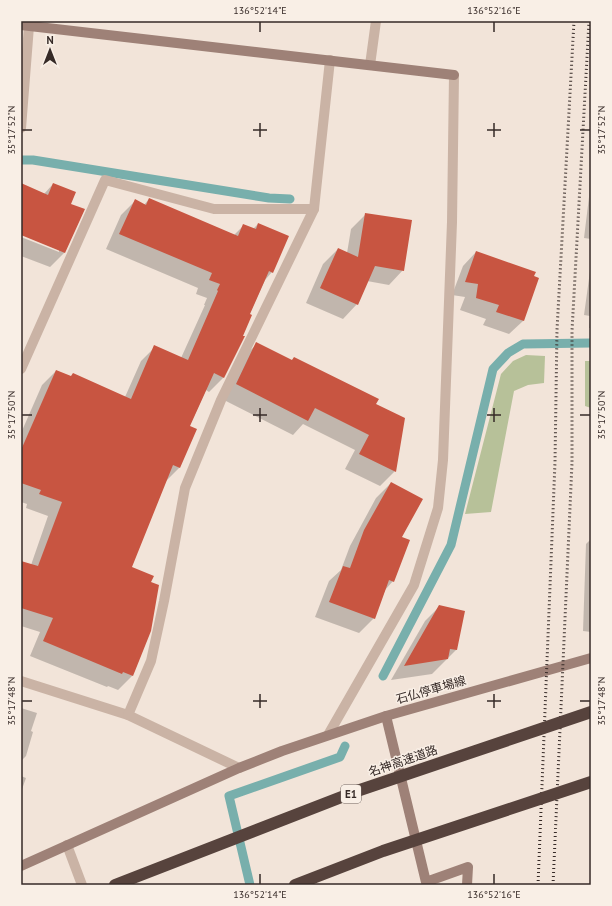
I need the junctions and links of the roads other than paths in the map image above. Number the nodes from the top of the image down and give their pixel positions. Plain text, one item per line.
1 (376, 21) edge
2 (25, 25) edge
3 (330, 60) junction
4 (370, 65) junction
5 (21, 128) edge
6 (314, 209) junction
7 (21, 369) edge
8 (591, 658) edge
9 (21, 681) edge
10 (591, 712) edge
11 (128, 715) junction
12 (386, 716) junction
13 (328, 735) junction
14 (239, 768) junction
15 (591, 782) edge
16 (67, 845) junction
17 (21, 866) edge
18 (422, 884) edge
19 (82, 885) edge
20 (115, 885) edge
21 (295, 885) edge
22 (466, 885) edge

1 - 4 street
2 - 3 street
2 - 5 street
3 - 4 street
3 - 6 street
4 - 13 street
6 - 7 street
6 - 11 street
8 - 12 street, 石仏停車場線
9 - 11 street
10 - 20 highway, 名神高速道路 / E1, bridge
11 - 14 street
12 - 13 street
12 - 18 street, 石仏停車場線
13 - 14 street
14 - 16 street
15 - 21 highway, bridge
16 - 17 street
16 - 19 street
18 - 22 street, 石仏停車場線

